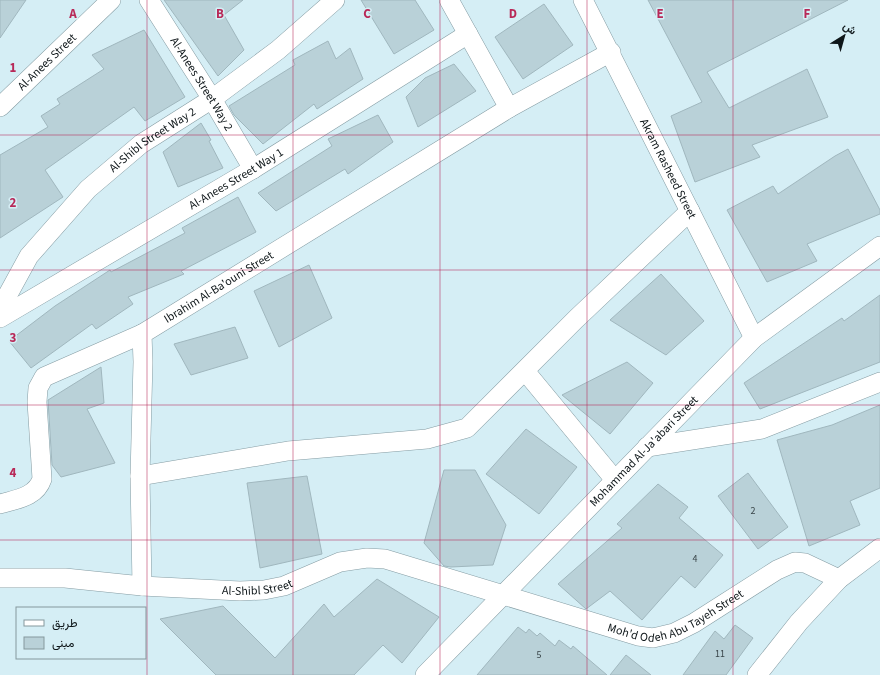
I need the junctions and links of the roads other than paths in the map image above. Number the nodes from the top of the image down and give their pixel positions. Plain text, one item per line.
1 (111, 0) edge
2 (149, 0) edge
3 (335, 0) edge
4 (449, 0) edge
5 (583, 0) edge
6 (468, 34) junction
7 (611, 52) junction
8 (212, 99) junction
9 (0, 107) edge
10 (509, 108) junction
11 (253, 169) junction
12 (690, 211) junction
13 (880, 246) edge
14 (0, 309) edge
15 (0, 318) edge
16 (142, 334) junction
17 (754, 338) junction
18 (525, 371) junction
19 (880, 382) edge
20 (647, 447) junction
21 (140, 476) junction
22 (615, 480) junction
23 (0, 504) edge
24 (880, 548) edge
25 (0, 578) edge
26 (839, 579) junction
27 (142, 586) junction
28 (503, 596) junction
29 (425, 675) edge
30 (757, 675) edge

1 - 9 street, Al-Anees Street
2 - 8 street, Al-Anees Street Way 2
3 - 8 street, Al-Shibl Street Way 2
4 - 6 street
5 - 7 street, Akram Rasheed Street
6 - 10 street
6 - 11 street, Al-Anees Street Way 1
7 - 10 street, Ibrahim Al-Ba'ouni Street
7 - 12 street, Akram Rasheed Street
8 - 11 street, Al-Anees Street Way 2
8 - 14 street, Al-Shibl Street Way 2
10 - 16 street, Ibrahim Al-Ba'ouni Street
11 - 15 street, Al-Anees Street Way 1
12 - 17 street, Akram Rasheed Street
12 - 18 street
13 - 17 street, Mohammad Al-Ja'abari Street
16 - 21 street
16 - 23 street, Ibrahim Al-Ba'ouni Street
17 - 20 street, Mohammad Al-Ja'abari Street
18 - 21 street
18 - 22 street
19 - 20 street
20 - 22 street, Mohammad Al-Ja'abari Street
21 - 27 street
22 - 28 street, Mohammad Al-Ja'abari Street
24 - 26 street
25 - 27 street, Al-Shibl Street
26 - 28 street, Moh'd Odeh Abu Tayeh Street
26 - 30 street
27 - 28 street, Al-Shibl Street
28 - 29 street, Mohammad Al-Ja'abari Street

